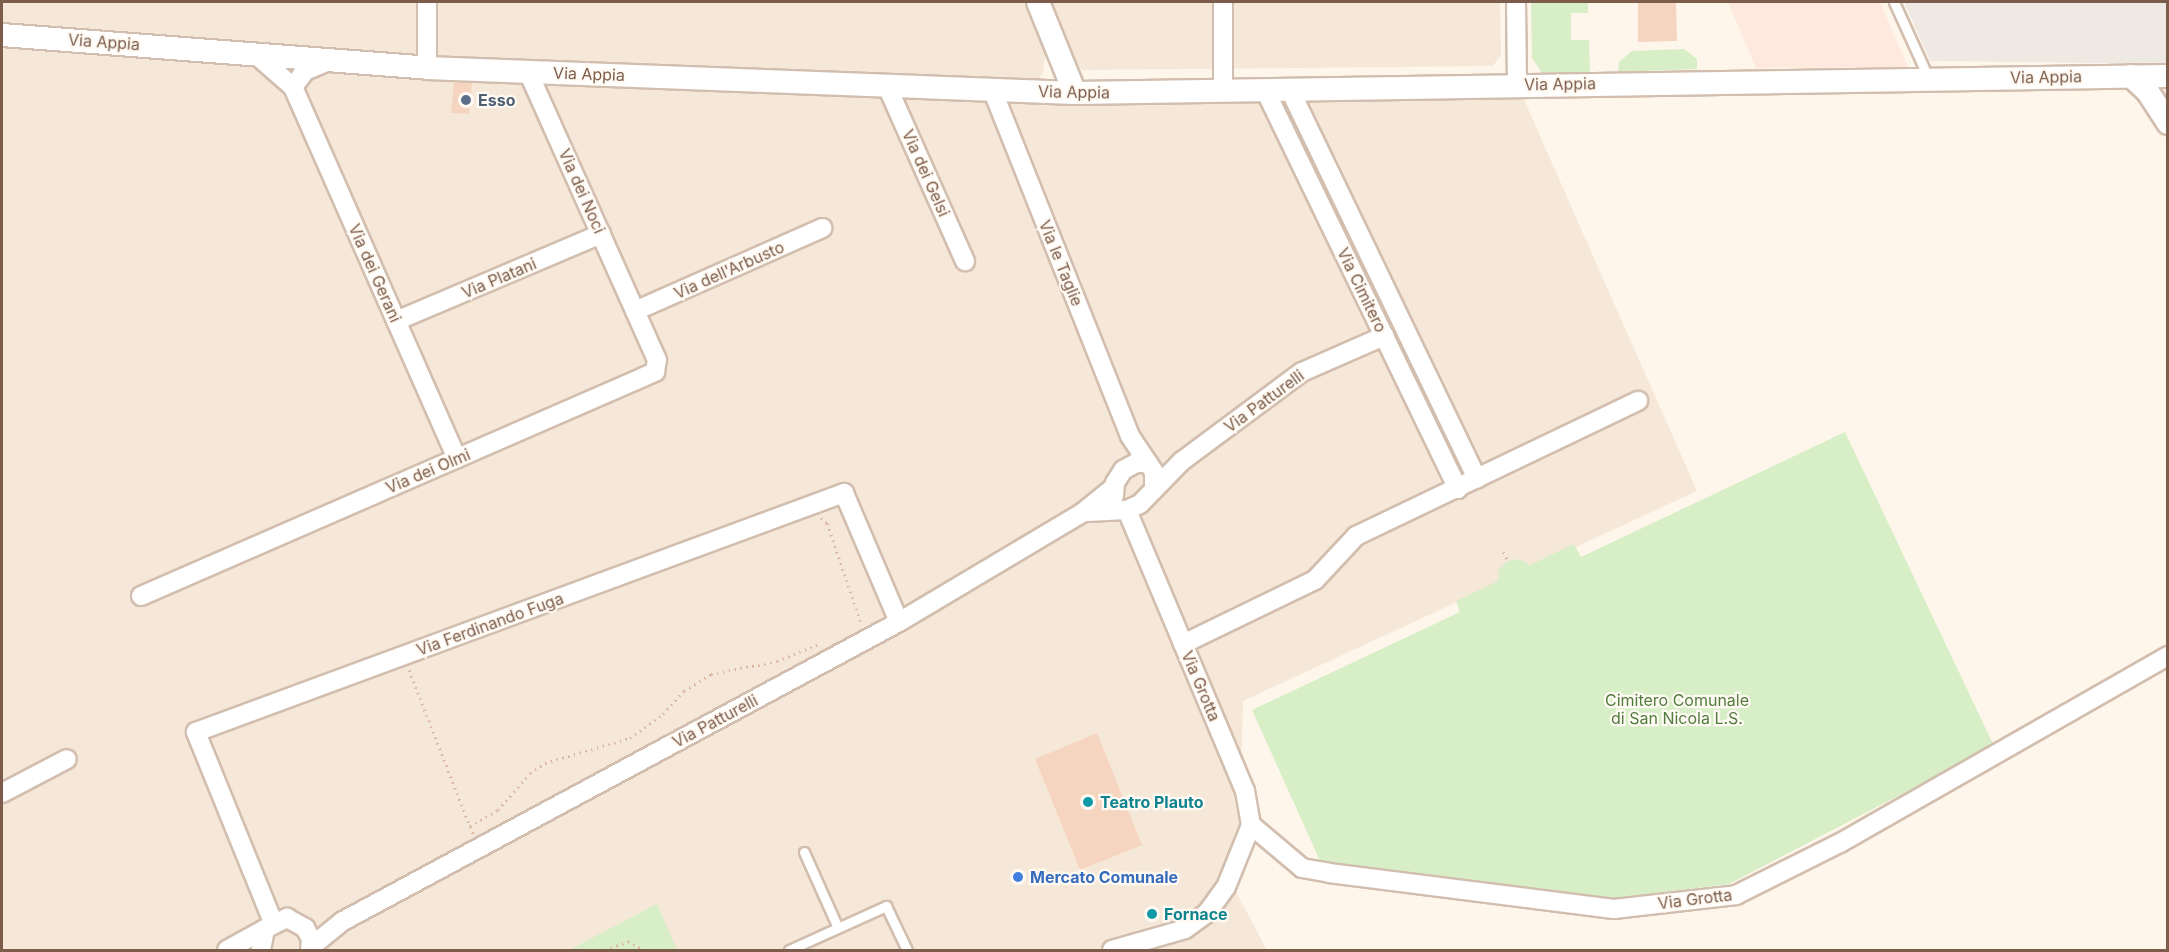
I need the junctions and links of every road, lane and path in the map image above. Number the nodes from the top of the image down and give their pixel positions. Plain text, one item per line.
1 (427, 2) edge
2 (1038, 2) edge
3 (1223, 2) edge
4 (1516, 2) edge
5 (1894, 2) edge
6 (2, 35) edge
7 (254, 53) junction
8 (331, 60) junction
9 (427, 68) junction
10 (528, 71) junction
11 (2149, 76) edge
12 (1929, 79) junction
13 (1517, 84) junction
14 (886, 86) junction
15 (293, 87) junction
16 (993, 89) junction
17 (1223, 92) junction
18 (1266, 92) junction
19 (1291, 92) junction
20 (1075, 93) junction
21 (2168, 123) edge
22 (822, 228) dead end
23 (601, 234) junction
24 (965, 261) dead end
25 (635, 311) junction
26 (396, 321) junction
27 (1384, 336) junction
28 (1638, 401) dead end
29 (1130, 436) junction
30 (457, 459) junction
31 (1182, 461) junction
32 (1150, 465) junction
33 (1130, 466) junction
34 (1477, 479) junction
35 (1154, 486) junction
36 (1114, 487) junction
37 (1458, 489) junction
38 (1129, 507) junction
39 (1082, 513) junction
40 (813, 516) dead end
41 (1503, 552) dead end
42 (1508, 561) dead end
43 (141, 596) dead end
44 (899, 622) junction
45 (861, 627) dead end
46 (830, 640) dead end
47 (1183, 644) junction
48 (403, 656) junction
49 (2168, 656) edge
50 (67, 759) dead end
51 (2, 793) edge
52 (1251, 825) junction
53 (470, 826) junction
54 (464, 840) dead end
55 (804, 852) dead end
56 (343, 921) junction
57 (269, 926) junction
58 (305, 928) junction
59 (838, 928) junction
60 (810, 946) edge
61 (311, 948) edge
62 (227, 951) edge
63 (261, 951) edge
64 (605, 951) edge
65 (644, 951) edge
66 (789, 951) edge
67 (907, 951) edge
68 (1112, 951) edge

1 - 9 street
2 - 20 street
3 - 17 street
4 - 13 street
5 - 12 lane
6 - 7 street, Via Appia
7 - 8 street, Via Appia
7 - 15 street, Via dei Gerani
8 - 9 street, Via Appia
8 - 15 street
9 - 10 street, Via Appia
10 - 14 street, Via Appia
10 - 23 street, Via dei Noci
11 - 12 street, Via Appia
11 - 21 street
12 - 13 street, Via Appia
13 - 19 street, Via Appia
14 - 16 street, Via Appia
14 - 24 street, Via dei Gelsi
15 - 26 street, Via dei Gerani
16 - 20 street, Via Appia
16 - 29 street, Via le Taglie
17 - 18 street, Via Appia
17 - 20 street, Via Appia
18 - 19 street, Via Appia
18 - 27 street, Via Cimitero
19 - 34 street, Via Cimitero
22 - 25 street, Via dell'Arbusto
23 - 25 street, Via dei Noci
23 - 26 street, Via Platani
25 - 30 street, Via dei Olmi
26 - 30 street, Via dei Gerani
27 - 31 street, Via Patturelli
27 - 37 street, Via Cimitero
28 - 34 street
29 - 32 street, Via le Taglie
29 - 33 street, Via le Taglie
30 - 43 street, Via dei Olmi
31 - 32 street, Via Patturelli
31 - 35 street, Via Patturelli
32 - 33 street, Via Patturelli
32 - 35 street
33 - 36 street, Via Patturelli
34 - 37 street
35 - 38 street, Via Patturelli
36 - 38 street
36 - 39 street, Via Patturelli
37 - 47 street
38 - 39 street, Via Patturelli
38 - 47 street, Via Grotta
39 - 44 street, Via Patturelli
40 - 45 path
41 - 42 path
44 - 48 street, Via Ferdinando Fuga
44 - 56 street, Via Patturelli
46 - 53 path
47 - 52 street, Via Grotta
48 - 53 path
48 - 57 street, Via Ferdinando Fuga
49 - 52 street, Via Grotta
50 - 51 street
52 - 68 street
53 - 54 path
55 - 59 lane
56 - 58 street, Via Patturelli
56 - 61 street, Via Patturelli
57 - 58 street
57 - 62 street
57 - 63 street
58 - 61 street
59 - 60 lane
59 - 67 lane
60 - 66 lane
64 - 65 path

